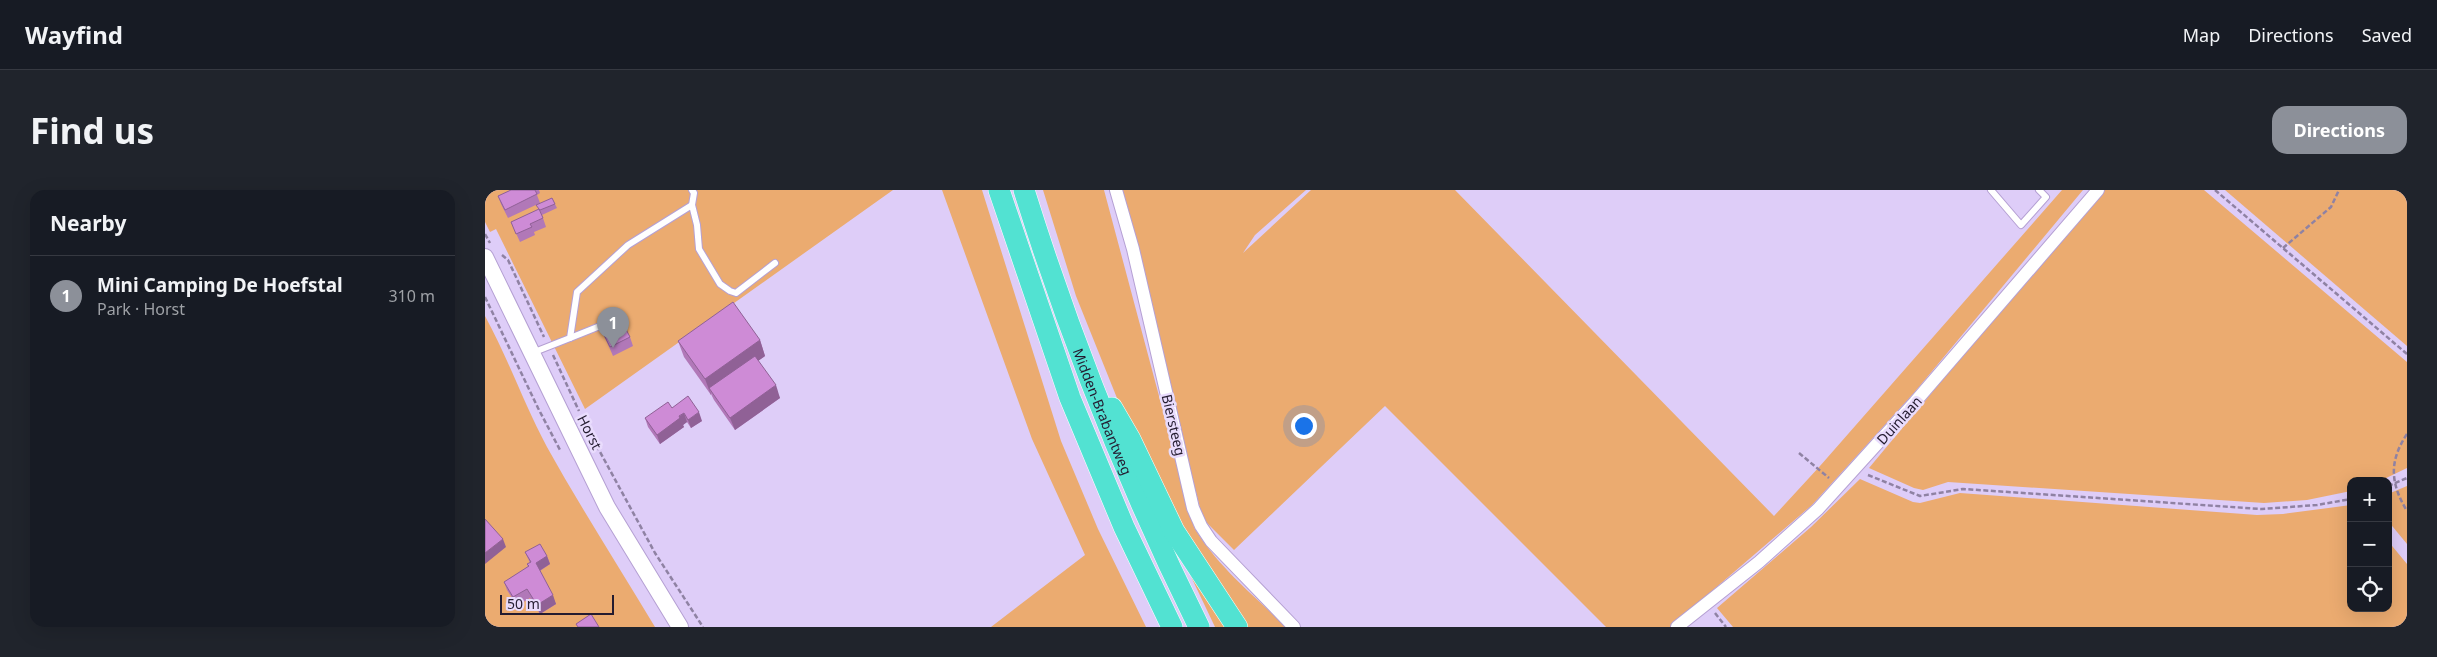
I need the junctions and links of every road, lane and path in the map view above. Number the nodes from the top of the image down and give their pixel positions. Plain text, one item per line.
1 (999, 190) edge
2 (1024, 190) edge
3 (1117, 190) edge
4 (1991, 190) edge
5 (2039, 190) edge
6 (2098, 190) edge
7 (2215, 190) edge
8 (2339, 190) edge
9 (694, 191) edge
10 (692, 205) junction
11 (485, 234) edge
12 (2283, 248) junction
13 (490, 253) edge
14 (501, 254) dead end
15 (775, 262) dead end
16 (605, 324) edge
17 (570, 338) junction
18 (1075, 342) junction
19 (548, 345) junction
20 (530, 353) junction
21 (2407, 354) edge
22 (580, 412) dead end
23 (2407, 434) edge
24 (592, 437) dead end
25 (1799, 453) dead end
26 (1856, 468) junction
27 (2407, 478) edge
28 (2394, 484) junction
29 (1838, 488) junction
30 (2347, 500) edge
31 (2407, 510) edge
32 (1708, 604) junction
33 (680, 627) edge
34 (703, 627) edge
35 (1172, 627) edge
36 (1199, 627) edge
37 (1237, 627) edge
38 (1294, 627) edge
39 (1677, 627) edge
40 (1726, 627) edge

1 - 35 highway, Midden-Brabantweg
2 - 18 highway, Midden-Brabantweg
3 - 38 street, Biersteeg
4 - 5 lane
6 - 26 street, Duinlaan
7 - 12 path
8 - 12 path
9 - 10 lane
10 - 15 lane
10 - 17 lane
11 - 13 path
12 - 21 path
13 - 20 street, Horst
14 - 19 path, Horst
16 - 17 lane
17 - 19 lane
18 - 36 highway, Midden-Brabantweg
18 - 37 highway
19 - 20 lane
19 - 22 path, Horst
20 - 33 street, Horst
23 - 28 path
24 - 34 path, Horst
25 - 29 path
26 - 29 street, Duinlaan
26 - 30 path
27 - 28 path
28 - 31 path
29 - 32 street, Duinlaan
32 - 39 street, Duinlaan
32 - 40 path

